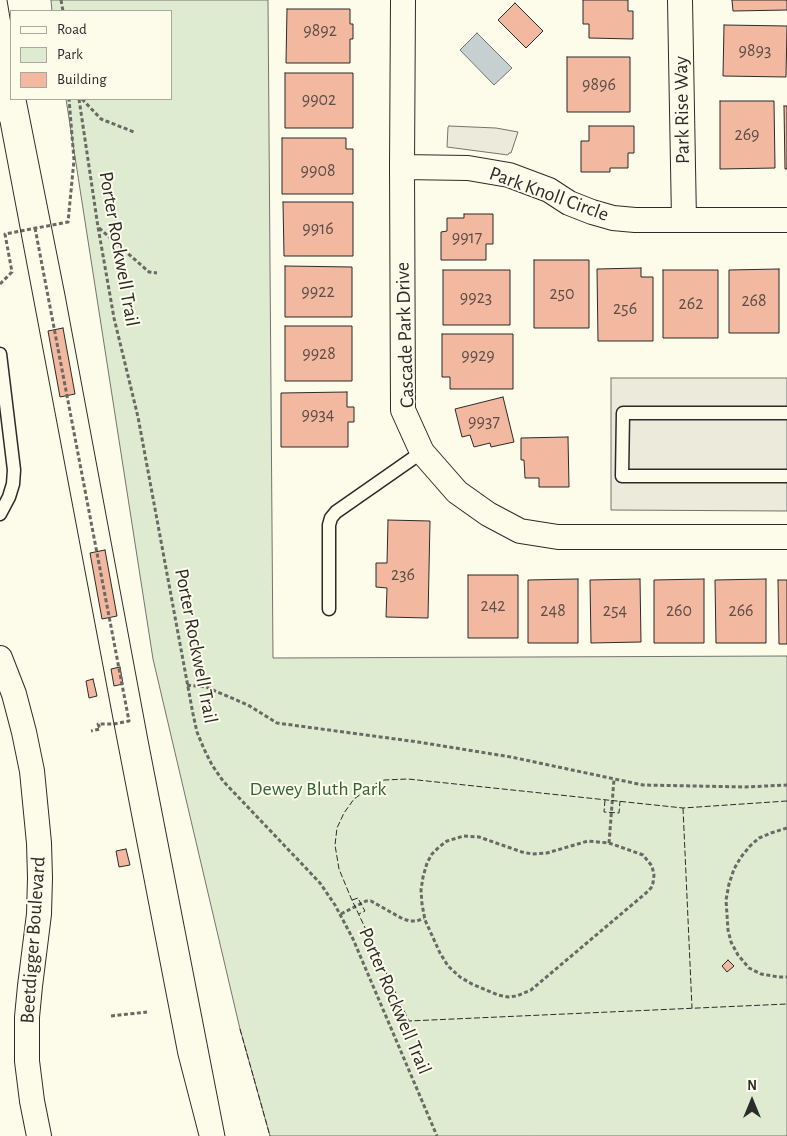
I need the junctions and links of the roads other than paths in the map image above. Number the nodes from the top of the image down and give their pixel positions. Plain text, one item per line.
1 (403, 0) edge
2 (680, 0) edge
3 (402, 167) junction
4 (684, 220) junction
5 (787, 220) edge
6 (0, 354) edge
7 (787, 413) edge
8 (422, 452) junction
9 (787, 476) edge
10 (0, 514) edge
11 (787, 537) edge
12 (329, 608) dead end
13 (0, 658) edge
14 (39, 1136) edge

1 - 3 street, Cascade Park Drive
2 - 4 street, Park Rise Way
3 - 4 street, Park Knoll Circle
3 - 8 street, Cascade Park Drive
4 - 5 street, Park Knoll Circle
6 - 10 lane
7 - 9 lane
8 - 11 street, Cascade Park Drive
8 - 12 lane
13 - 14 street, Beetdigger Boulevard

